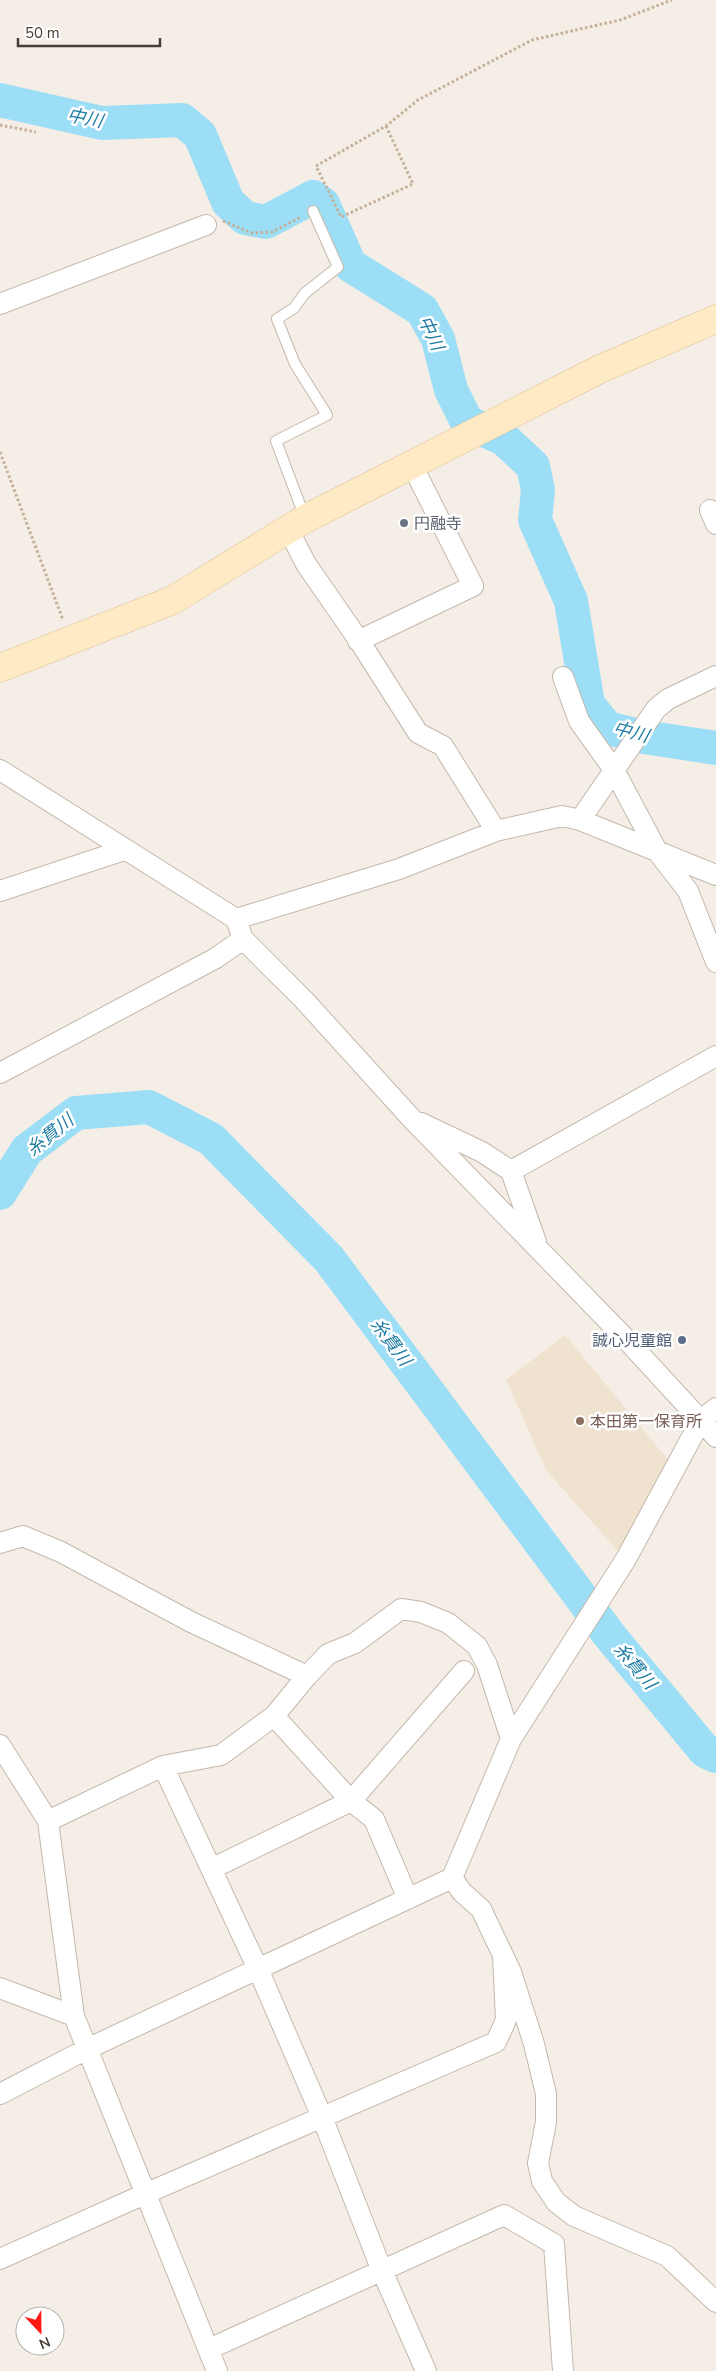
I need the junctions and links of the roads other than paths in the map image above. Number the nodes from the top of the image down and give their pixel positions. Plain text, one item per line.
1 (313, 211) road end
2 (206, 225) road end
3 (0, 304) edge
4 (716, 320) edge
5 (412, 465) junction
6 (297, 524) junction
7 (358, 641) junction
8 (0, 668) edge
9 (716, 676) edge
10 (563, 677) dead end
11 (0, 770) edge
12 (614, 770) junction
13 (580, 820) junction
14 (496, 831) junction
15 (124, 850) junction
16 (657, 851) junction
17 (716, 875) edge
18 (0, 891) edge
19 (236, 919) junction
20 (244, 939) junction
21 (716, 962) edge
22 (716, 1056) edge
23 (0, 1073) edge
24 (412, 1119) junction
25 (511, 1172) junction
26 (539, 1249) junction
27 (709, 1414) edge
28 (716, 1438) edge
29 (0, 1543) edge
30 (464, 1671) dead end
31 (307, 1676) junction
32 (274, 1716) junction
33 (511, 1739) junction
34 (0, 1745) edge
35 (163, 1766) junction
36 (351, 1801) junction
37 (48, 1820) junction
38 (211, 1869) junction
39 (452, 1878) junction
40 (408, 1899) junction
41 (502, 1955) junction
42 (258, 1969) junction
43 (0, 1988) edge
44 (74, 2016) junction
45 (87, 2049) junction
46 (0, 2094) edge
47 (322, 2117) junction
48 (147, 2193) junction
49 (0, 2259) edge
50 (382, 2271) junction
51 (716, 2302) edge
52 (209, 2349) junction
53 (217, 2371) edge
54 (426, 2371) edge
55 (563, 2371) edge

1 - 6 lane
2 - 3 street
4 - 5 street
5 - 6 street
5 - 7 street
6 - 7 street
6 - 8 street
7 - 14 street
9 - 12 street
10 - 12 street
11 - 15 street
12 - 13 street
12 - 16 street
13 - 14 street
13 - 16 street
14 - 19 street
15 - 18 street
15 - 19 street
16 - 17 street
16 - 21 street
19 - 20 street
20 - 23 street
20 - 24 street
22 - 25 street
24 - 25 street
24 - 26 street
25 - 26 street
26 - 27 street
27 - 28 street
27 - 33 street
29 - 31 street
30 - 36 street
31 - 32 street
31 - 33 street
32 - 35 street
32 - 36 street
33 - 39 street
34 - 37 street
35 - 37 street
35 - 38 street
36 - 38 street
36 - 40 street
37 - 44 street
38 - 42 street
39 - 40 street
39 - 41 street
40 - 42 street
41 - 47 street
41 - 51 street
42 - 45 street
42 - 47 street
43 - 44 street
44 - 45 street
45 - 46 street
45 - 48 street
47 - 48 street
47 - 50 street
48 - 49 street
48 - 52 street
50 - 52 street
50 - 54 street
50 - 55 street
52 - 53 street

